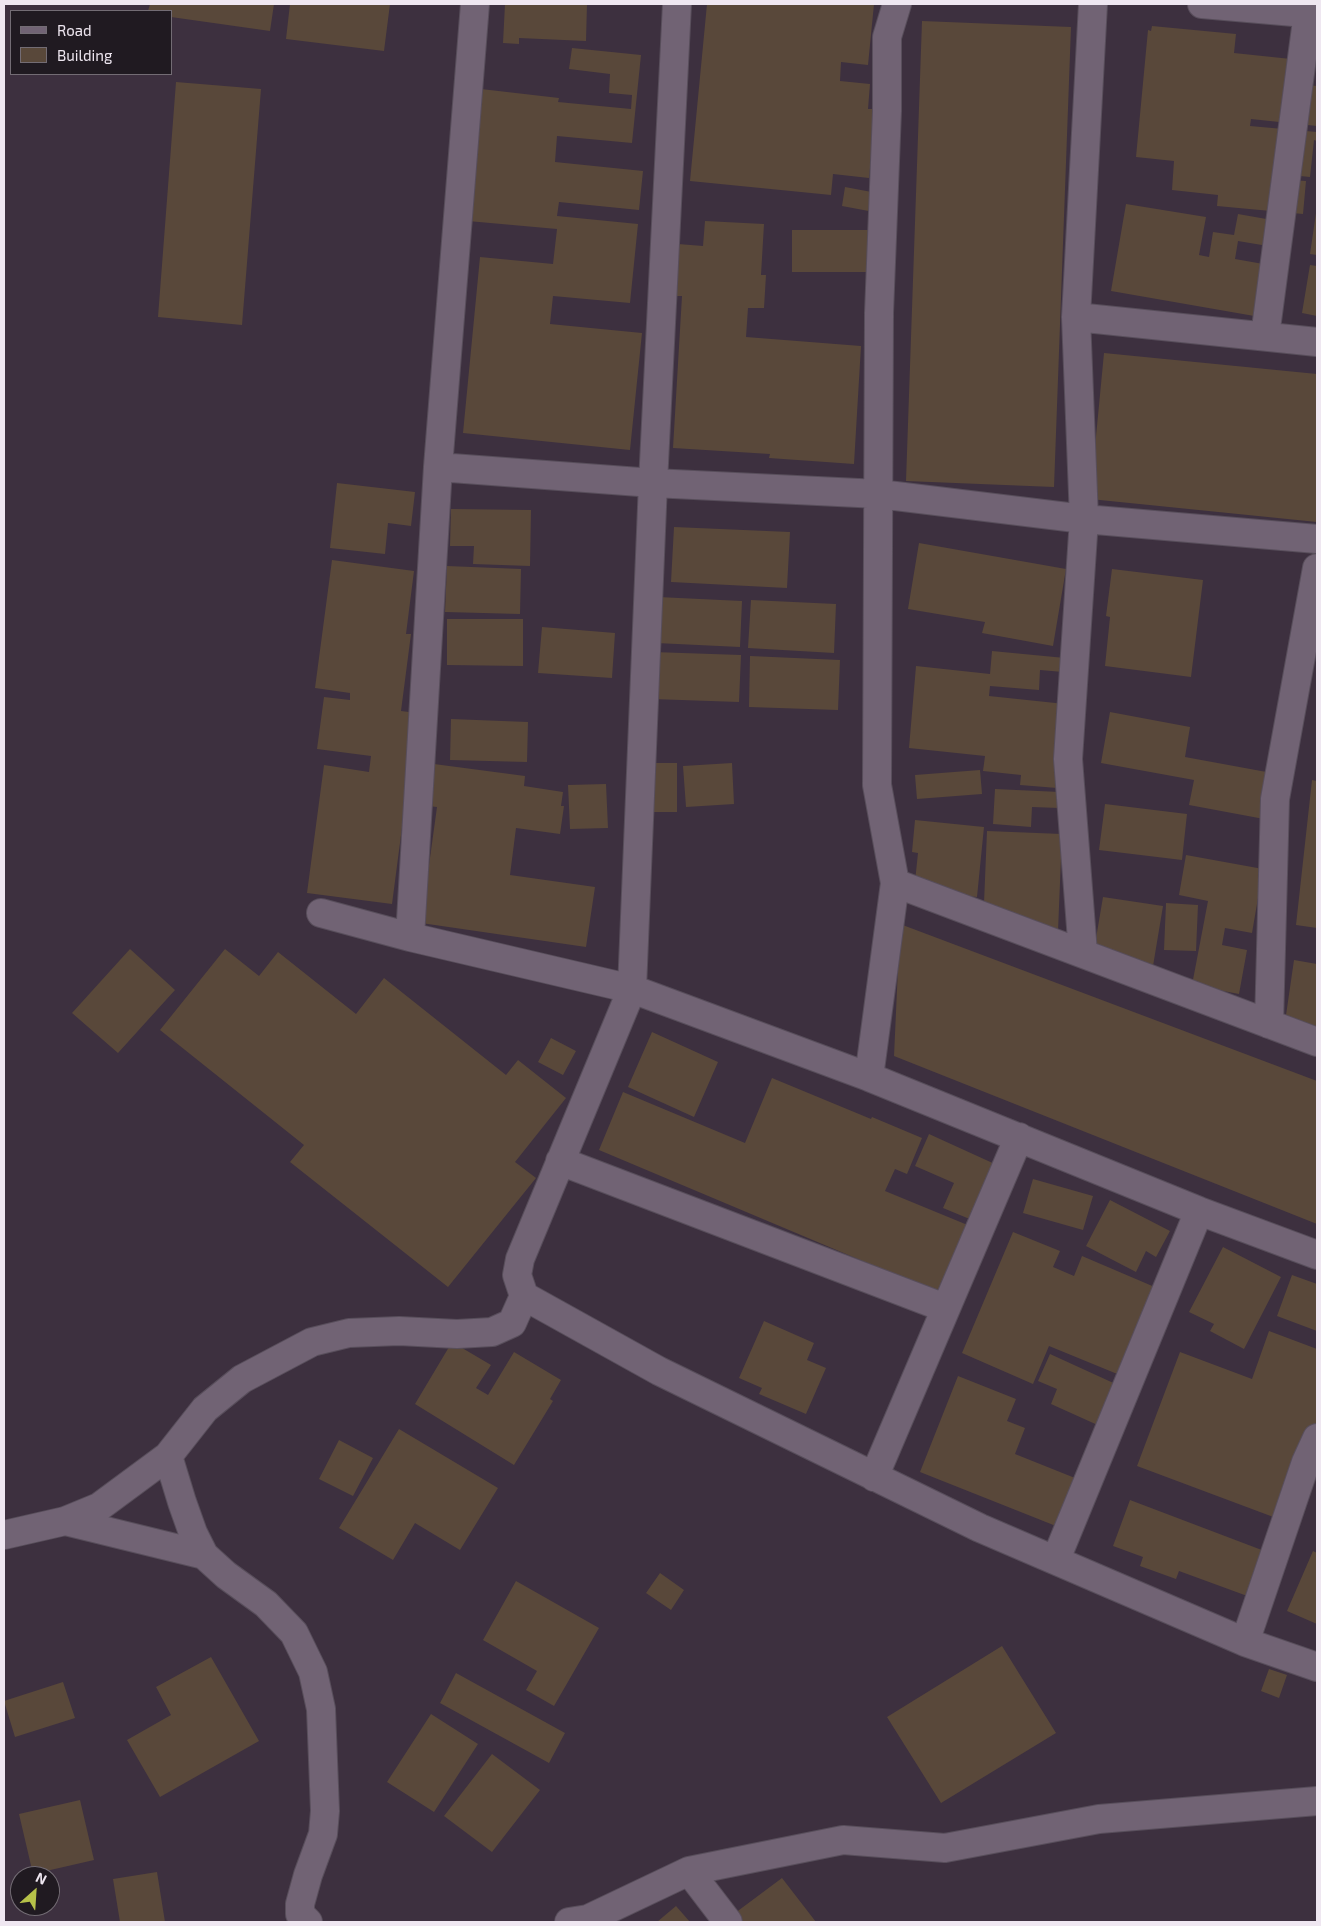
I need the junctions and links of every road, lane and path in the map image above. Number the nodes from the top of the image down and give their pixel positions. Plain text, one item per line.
1 (475, 4) edge
2 (678, 4) edge
3 (896, 4) edge
4 (1093, 4) edge
5 (1202, 4) edge
6 (1313, 14) edge
7 (1076, 317) junction
8 (1265, 336) junction
9 (1317, 342) edge
10 (438, 467) junction
11 (653, 482) junction
12 (879, 494) junction
13 (1084, 519) junction
14 (1317, 539) edge
15 (1317, 568) edge
16 (895, 883) junction
17 (321, 913) dead end
18 (410, 937) junction
19 (1083, 953) junction
20 (632, 989) junction
21 (1270, 1024) junction
22 (1317, 1042) edge
23 (869, 1077) junction
24 (1019, 1137) junction
25 (560, 1161) junction
26 (1199, 1211) junction
27 (1317, 1255) edge
28 (524, 1296) junction
29 (945, 1308) junction
30 (1317, 1438) edge
31 (168, 1456) junction
32 (1312, 1465) edge
33 (874, 1477) junction
34 (65, 1521) junction
35 (4, 1536) edge
36 (204, 1554) junction
37 (1056, 1559) junction
38 (1245, 1642) junction
39 (1317, 1667) edge
40 (1317, 1801) edge
41 (688, 1871) junction
42 (582, 1921) edge
43 (308, 1922) edge
44 (728, 1922) edge

1 - 10 street
2 - 11 street
3 - 12 street
4 - 7 street
5 - 6 street
6 - 8 street
7 - 8 street
7 - 13 street
8 - 9 street
10 - 11 street
10 - 18 street
11 - 12 street
11 - 20 street
12 - 13 street
12 - 16 street
13 - 14 street
13 - 19 street
15 - 21 street
16 - 19 street
16 - 23 street
17 - 18 street
18 - 20 street
19 - 21 street
20 - 23 street
20 - 25 street
21 - 22 street
23 - 24 street
24 - 26 street
24 - 29 street
25 - 28 street
25 - 29 street
26 - 27 street
26 - 37 street
28 - 31 street
28 - 33 street
29 - 33 street
30 - 32 street
31 - 34 street
31 - 36 street
32 - 38 street
33 - 37 street
34 - 35 street
34 - 36 street
36 - 43 street
37 - 38 street
38 - 39 street
40 - 41 street
41 - 42 street
41 - 44 street

